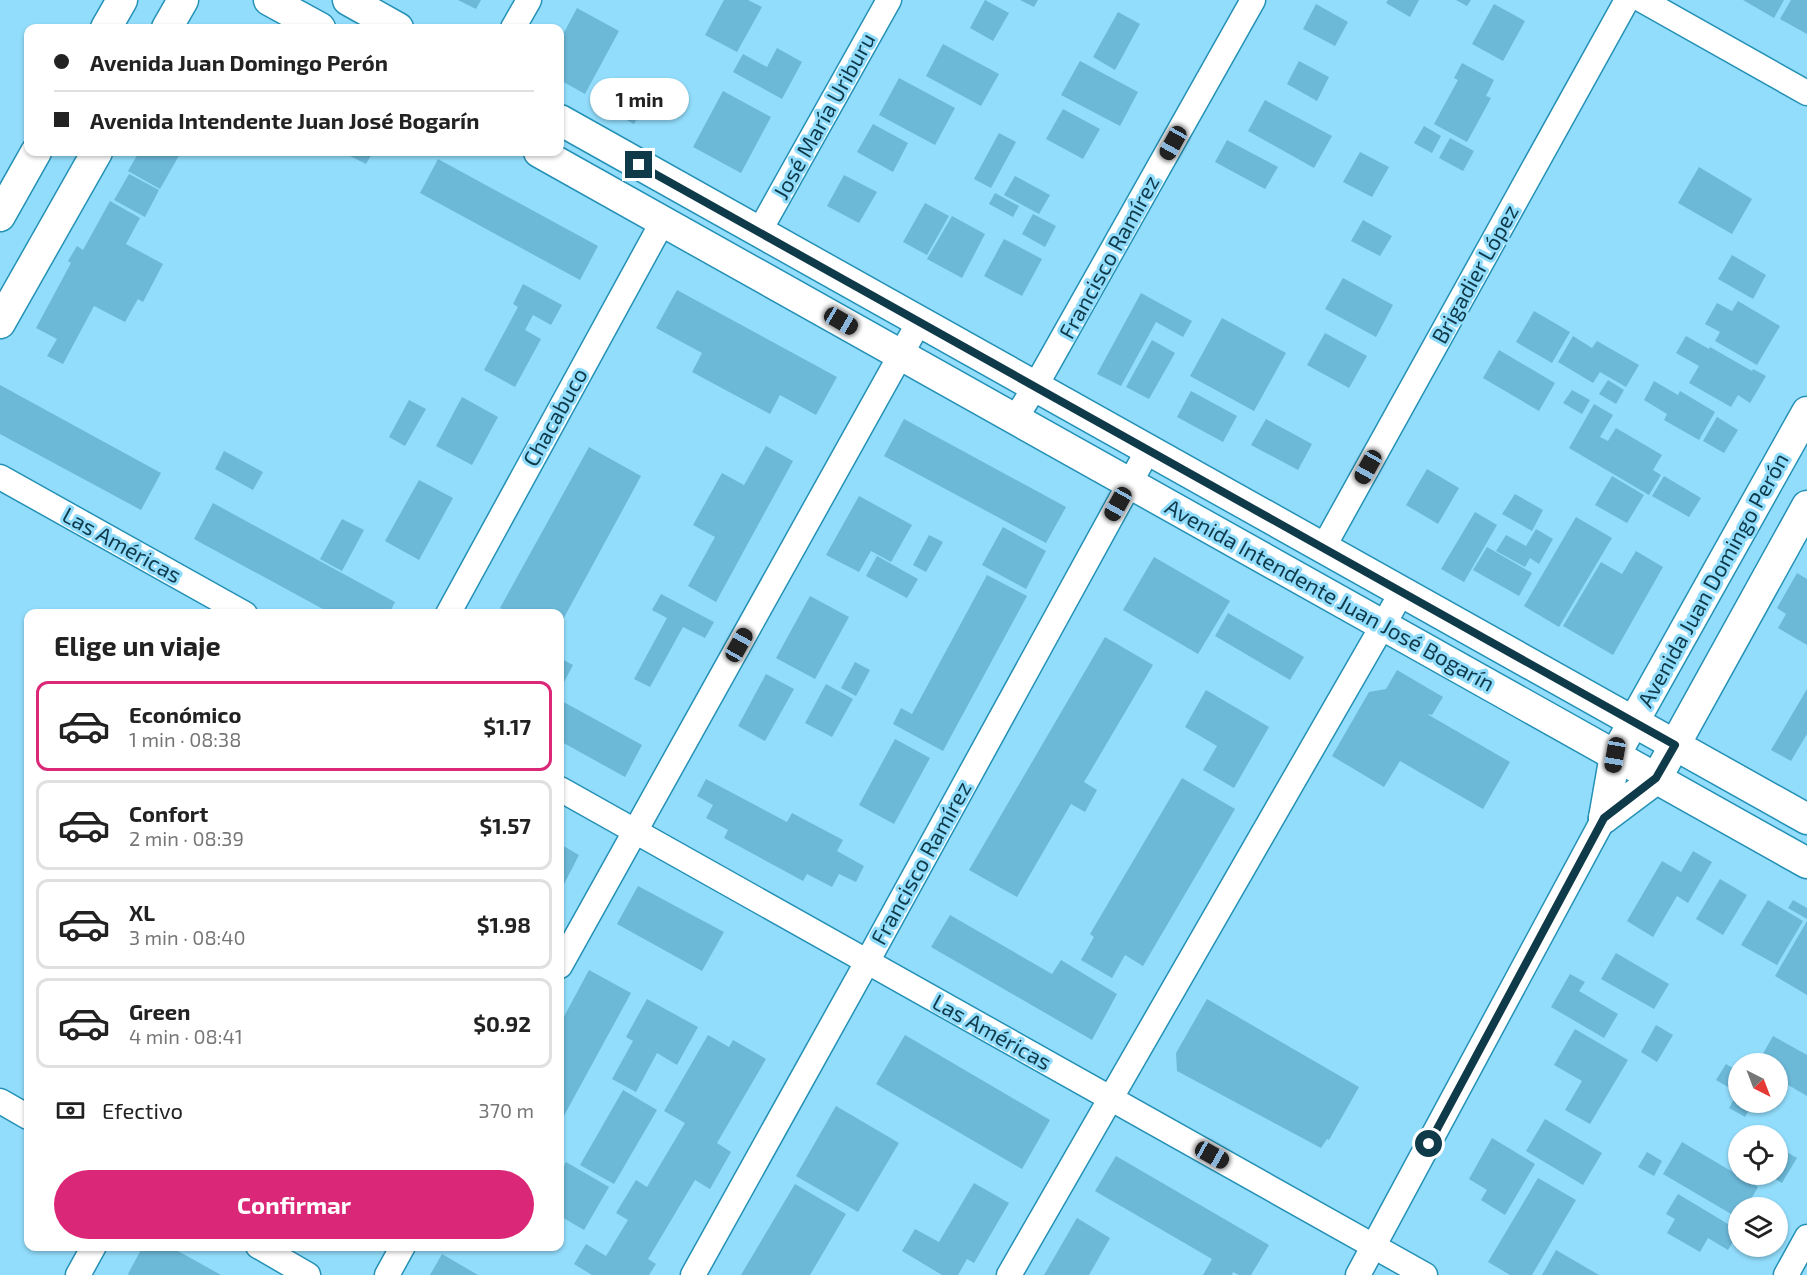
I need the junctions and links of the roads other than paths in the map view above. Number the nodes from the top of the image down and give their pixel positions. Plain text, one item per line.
1 (122, 0) edge
2 (183, 0) edge
3 (269, 0) edge
4 (348, 0) edge
5 (529, 0) edge
6 (889, 0) edge
7 (1253, 0) edge
8 (1627, 0) edge
9 (1642, 0) edge
10 (108, 24) edge
11 (169, 24) edge
12 (313, 24) edge
13 (391, 24) edge
14 (515, 24) edge
15 (1807, 93) edge
16 (564, 122) edge
17 (34, 156) edge
18 (95, 156) edge
19 (546, 156) edge
20 (0, 216) edge
21 (663, 221) junction
22 (759, 232) junction
23 (919, 322) junction
24 (0, 323) edge
25 (901, 354) junction
26 (1035, 387) junction
27 (1807, 412) edge
28 (1016, 418) junction
29 (1148, 450) junction
30 (0, 477) edge
31 (1130, 483) junction
32 (1807, 506) edge
33 (1323, 548) junction
34 (1402, 592) junction
35 (236, 609) edge
36 (451, 609) edge
37 (1383, 625) junction
38 (1634, 722) junction
39 (1675, 745) junction
40 (1615, 755) junction
41 (1656, 778) junction
42 (564, 791) edge
43 (1604, 818) junction
44 (1807, 819) edge
45 (635, 831) junction
46 (1807, 863) edge
47 (564, 959) edge
48 (867, 962) junction
49 (1110, 1099) junction
50 (0, 1101) edge
51 (24, 1115) edge
52 (1807, 1237) edge
53 (1374, 1246) junction
54 (91, 1251) edge
55 (267, 1251) edge
56 (400, 1251) edge
57 (78, 1275) edge
58 (308, 1275) edge
59 (387, 1275) edge
60 (693, 1275) edge
61 (1009, 1275) edge
62 (1358, 1275) edge
63 (1425, 1275) edge
64 (1786, 1275) edge

1 - 10 street
2 - 11 street
3 - 12 street
4 - 13 street
5 - 14 street
6 - 22 street, José María Uriburu
7 - 26 street, Francisco Ramírez
8 - 33 street, Brigadier López
9 - 15 street
16 - 22 street, Avenida Intendente Juan José Bogarín
17 - 20 street
18 - 24 street
19 - 21 street, Avenida Intendente Juan José Bogarín
21 - 25 street, Avenida Intendente Juan José Bogarín
21 - 36 street, Chacabuco
22 - 23 street, Avenida Intendente Juan José Bogarín
23 - 25 street
23 - 26 street, Avenida Intendente Juan José Bogarín
25 - 28 street, Avenida Intendente Juan José Bogarín
25 - 45 street
26 - 28 street, Francisco Ramírez
26 - 29 street, Avenida Intendente Juan José Bogarín
27 - 38 street, Avenida Juan Domingo Perón
28 - 31 street, Avenida Intendente Juan José Bogarín
29 - 31 street, Francisco Ramírez
29 - 33 street, Avenida Intendente Juan José Bogarín
30 - 35 street, Las Américas
31 - 37 street, Avenida Intendente Juan José Bogarín
31 - 48 street, Francisco Ramírez
32 - 39 street, Avenida Juan Domingo Perón
33 - 34 street, Avenida Intendente Juan José Bogarín
34 - 37 street
34 - 38 street, Avenida Intendente Juan José Bogarín
37 - 40 street, Avenida Intendente Juan José Bogarín
37 - 49 street
38 - 39 street, Avenida Intendente Juan José Bogarín
38 - 40 street, Avenida Juan Domingo Perón
39 - 41 street, Avenida Juan Domingo Perón
39 - 44 street, Avenida Intendente Juan José Bogarín
40 - 41 street, Avenida Intendente Juan José Bogarín
40 - 43 street, Avenida Juan Domingo Perón
41 - 43 street, Avenida Juan Domingo Perón
41 - 46 street, Avenida Intendente Juan José Bogarín
42 - 45 street, Las Américas
43 - 53 street, Avenida Juan Domingo Perón
45 - 47 street
45 - 48 street, Las Américas
48 - 49 street, Las Américas
48 - 60 street, Francisco Ramírez
49 - 53 street, Las Américas
49 - 61 street
50 - 51 street
52 - 64 street
53 - 62 street, Avenida Juan Domingo Perón
53 - 63 street, Las Américas
54 - 57 street
55 - 58 street
56 - 59 street

